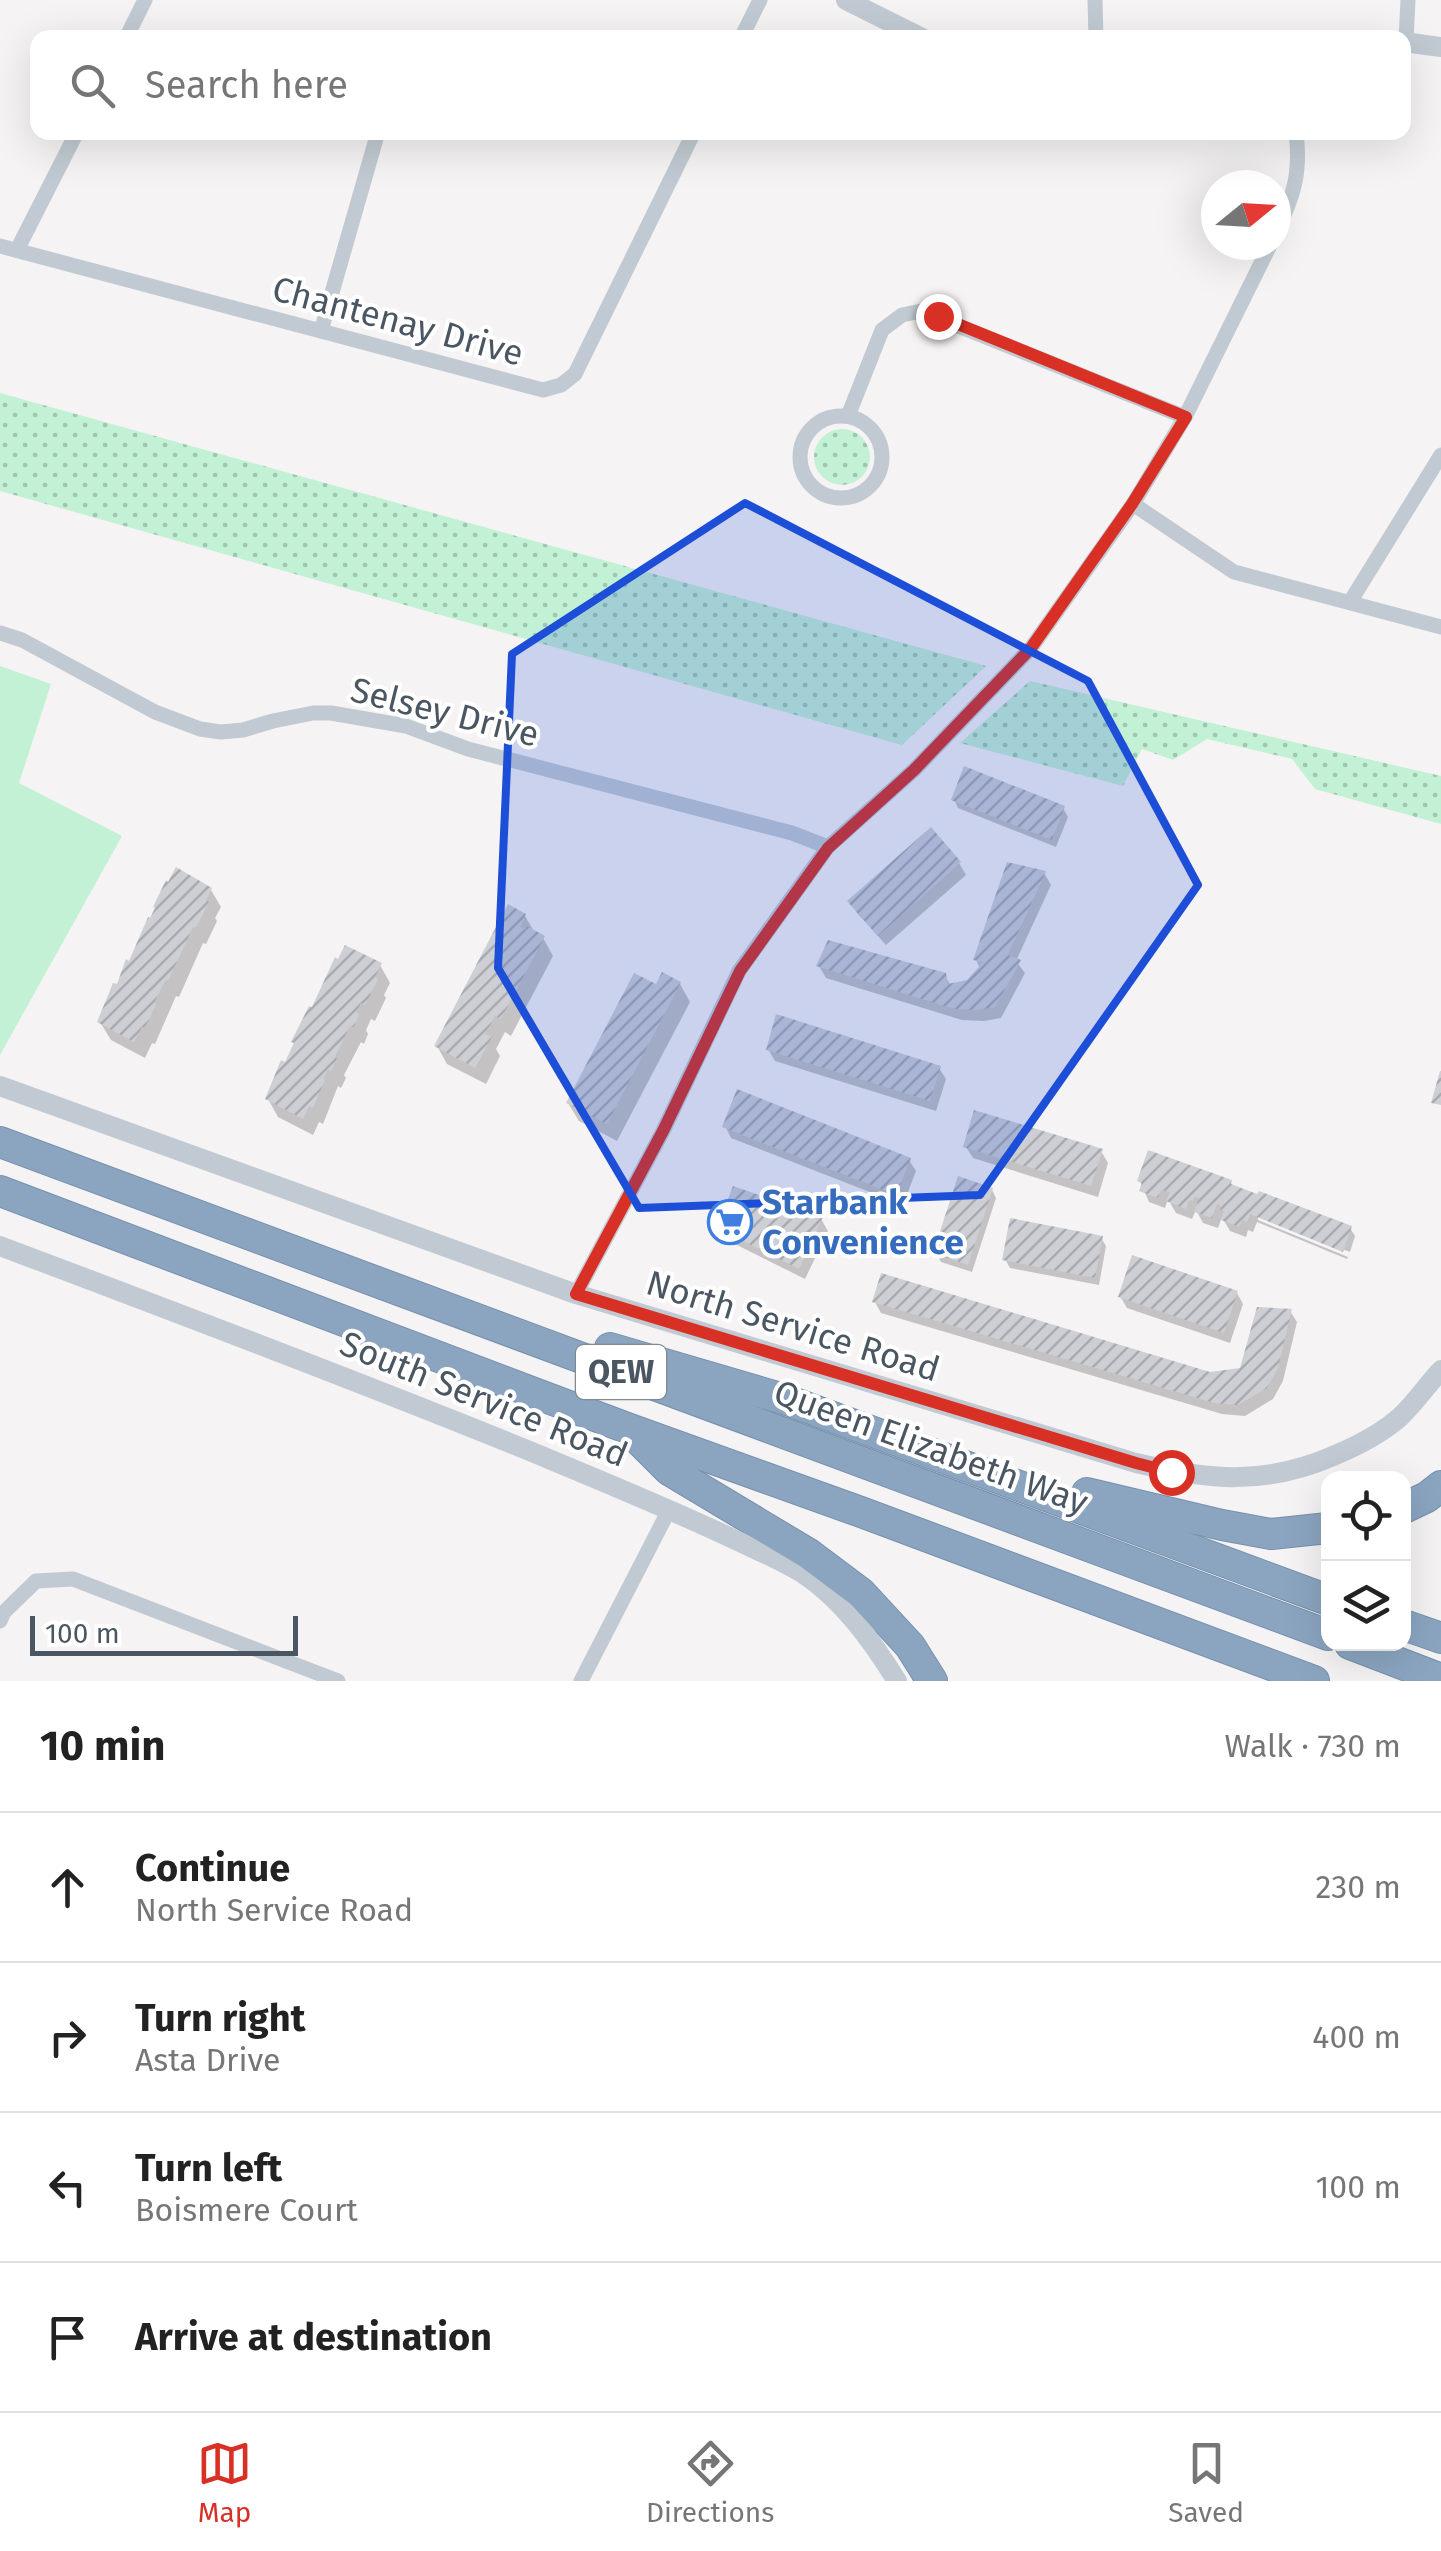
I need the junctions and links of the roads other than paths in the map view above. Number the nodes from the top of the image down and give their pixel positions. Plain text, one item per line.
1 (145, 0) edge
2 (760, 0) edge
3 (846, 0) edge
4 (1095, 0) edge
5 (1408, 0) edge
6 (130, 30) edge
7 (745, 30) edge
8 (906, 30) edge
9 (1096, 30) edge
10 (1406, 30) edge
11 (1411, 43) edge
12 (1441, 46) edge
13 (72, 140) edge
14 (376, 140) edge
15 (690, 140) edge
16 (1297, 140) edge
17 (1291, 197) edge
18 (8, 248) edge
19 (1263, 260) edge
20 (321, 332) junction
21 (848, 416) junction
22 (1186, 417) junction
23 (1441, 455) edge
24 (1132, 504) junction
25 (1350, 602) junction
26 (1441, 626) edge
27 (0, 633) edge
28 (828, 848) junction
29 (0, 1086) edge
30 (0, 1142) edge
31 (0, 1191) edge
32 (0, 1246) edge
33 (394, 1288) junction
34 (576, 1294) junction
35 (1441, 1370) edge
36 (626, 1428) junction
37 (953, 1461) junction
38 (1441, 1486) edge
39 (1411, 1505) edge
40 (669, 1510) junction
41 (1321, 1529) edge
42 (1321, 1597) edge
43 (0, 1621) edge
44 (1411, 1628) edge
45 (1321, 1632) edge
46 (1441, 1638) edge
47 (1368, 1651) edge
48 (1441, 1679) edge
49 (338, 1681) edge
50 (581, 1681) edge
51 (897, 1681) edge
52 (932, 1681) edge
53 (1314, 1681) edge

1 - 6 street
2 - 7 street
3 - 8 street
4 - 9 street
5 - 10 street
11 - 12 street
13 - 18 street
14 - 20 street
15 - 20 street, Chantenay Drive
16 - 17 street
18 - 20 street, Chantenay Drive
19 - 22 street
21 - 21 street
21 - 22 street
22 - 24 street
23 - 25 street
24 - 25 street
24 - 28 street
25 - 26 street
27 - 28 street, Selsey Drive
28 - 34 street
29 - 34 street, North Service Road
30 - 33 highway, Queen Elizabeth Way / QEW
31 - 36 highway, QEW
32 - 40 street, South Service Road
33 - 37 highway
33 - 45 highway, Queen Elizabeth Way / QEW
34 - 35 street, North Service Road
36 - 52 highway
36 - 53 highway, QEW
37 - 41 highway
37 - 42 highway
38 - 39 highway
40 - 50 street
40 - 51 street, South Service Road
43 - 49 street
44 - 46 highway
47 - 48 highway

